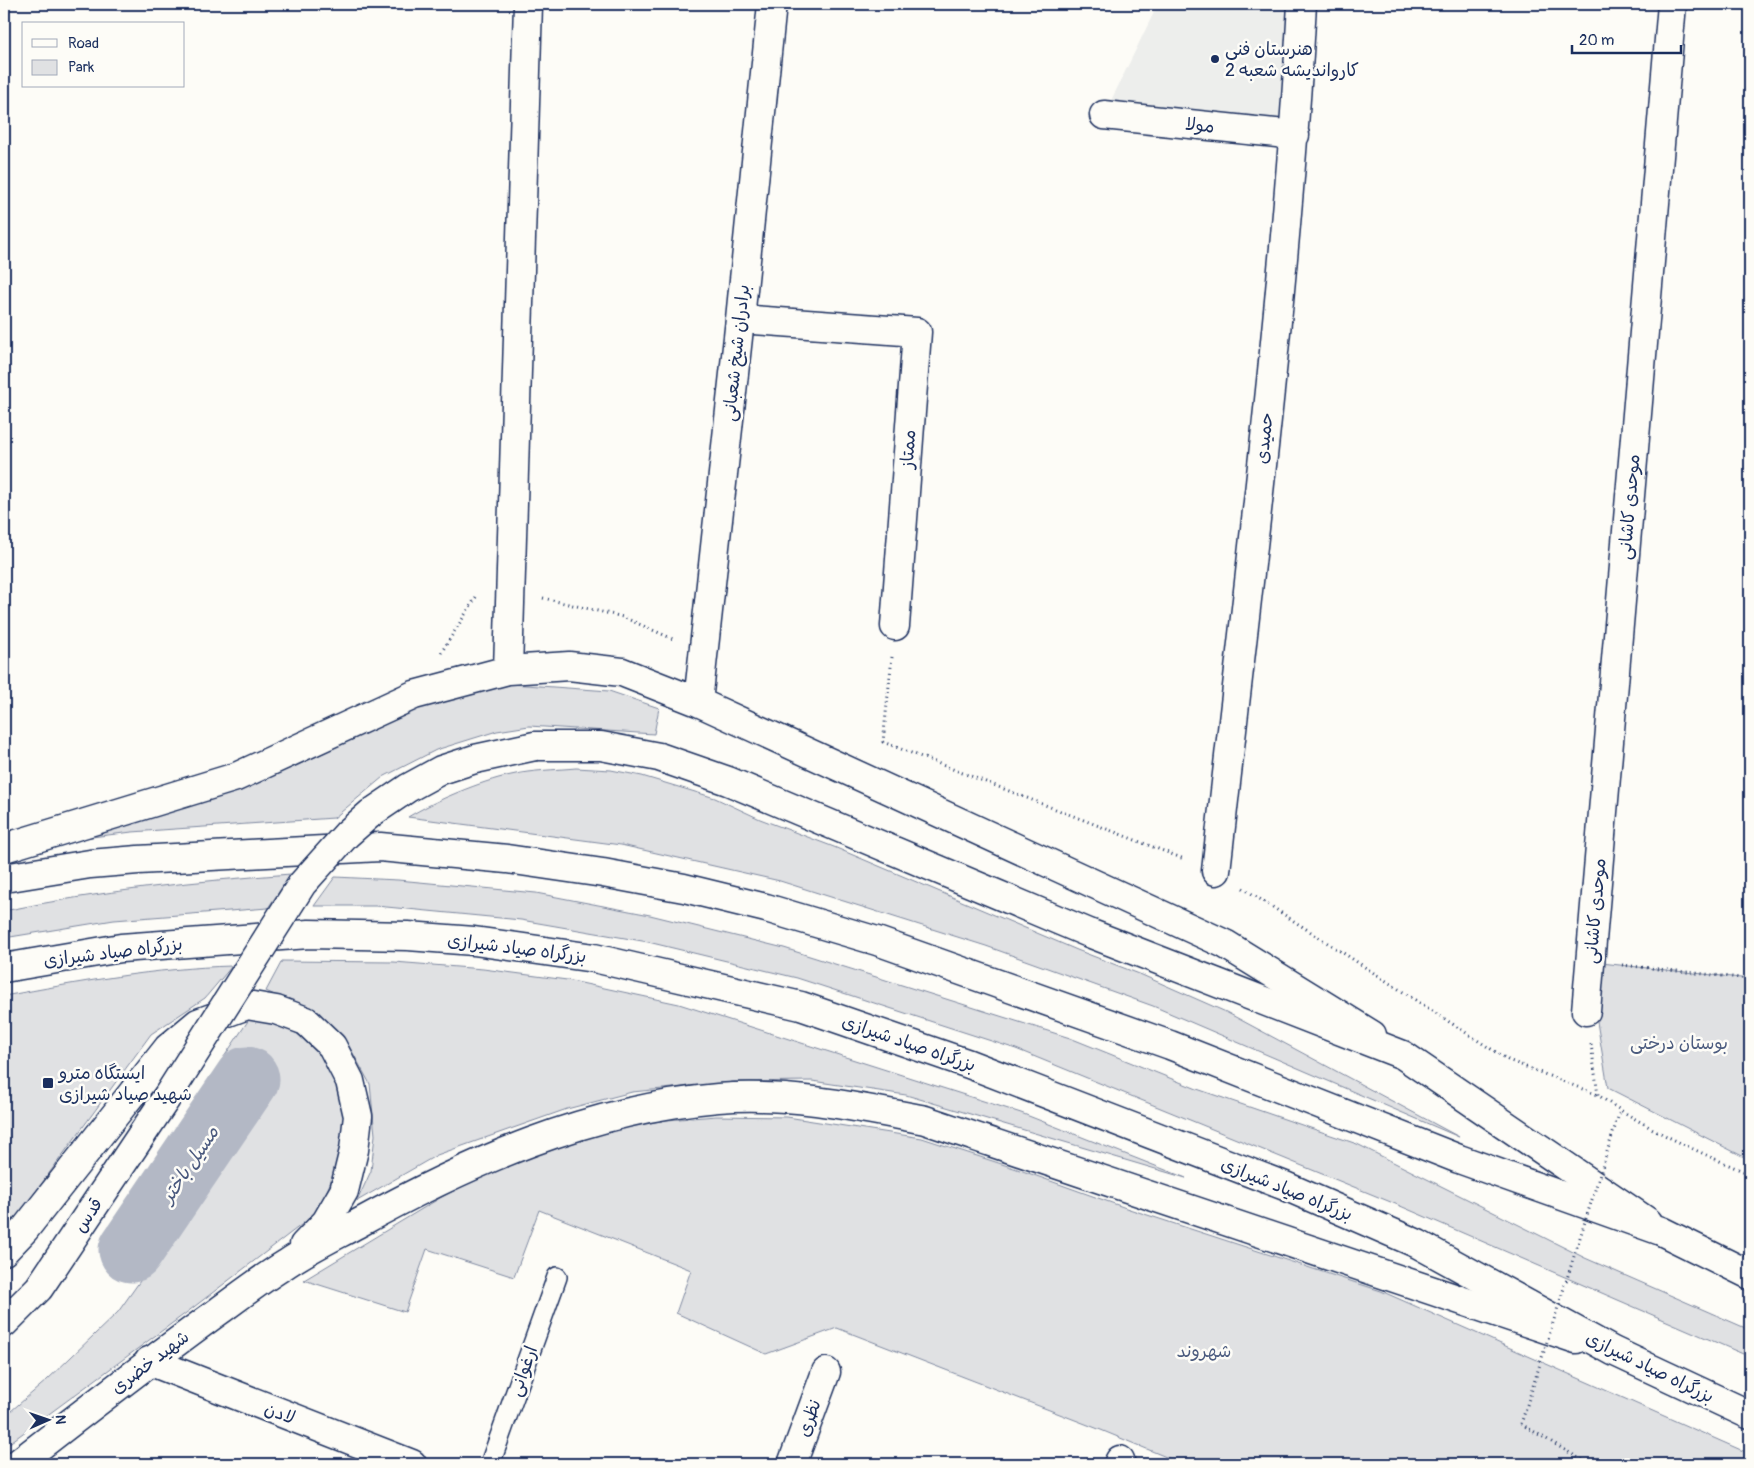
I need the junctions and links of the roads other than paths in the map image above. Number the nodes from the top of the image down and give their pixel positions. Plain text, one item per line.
1 (528, 4) edge
2 (772, 4) edge
3 (1302, 4) edge
4 (1672, 4) edge
5 (1104, 115) dead end
6 (1295, 136) junction
7 (740, 319) junction
8 (896, 626) road end
9 (508, 670) junction
10 (698, 702) junction
11 (4, 848) edge
12 (1216, 871) road end
13 (4, 878) edge
14 (4, 968) edge
15 (1586, 1011) road end
16 (1402, 1055) junction
17 (1661, 1231) junction
18 (4, 1251) edge
19 (1750, 1255) edge
20 (286, 1264) junction
21 (1750, 1275) edge
22 (557, 1277) dead end
23 (4, 1323) edge
24 (1613, 1351) junction
25 (149, 1361) junction
26 (826, 1372) dead end
27 (1750, 1414) edge
28 (17, 1464) edge
29 (412, 1464) edge
30 (490, 1464) edge
31 (792, 1464) edge

1 - 9 main road
2 - 7 main road, برادران شیخ شعبانی
3 - 6 main road, حمیدی
4 - 15 main road, موحدی کاشانی
5 - 6 main road, مولا
6 - 12 main road, حمیدی
7 - 8 main road, ممتاز
7 - 10 main road, برادران شیخ شعبانی
9 - 10 main road
9 - 11 main road
10 - 16 main road
13 - 17 main road
14 - 24 main road, بزرگراه صیاد شیرازی
16 - 17 main road
16 - 23 main road, قدس, bridge
17 - 19 main road
17 - 21 main road
18 - 20 main road
20 - 24 main road
20 - 25 main road, شهید خضری
22 - 30 lane, ارغوانی
24 - 27 main road, بزرگراه صیاد شیرازی
25 - 28 main road, شهید خضری
25 - 29 main road, لادن
26 - 31 main road, نظری

